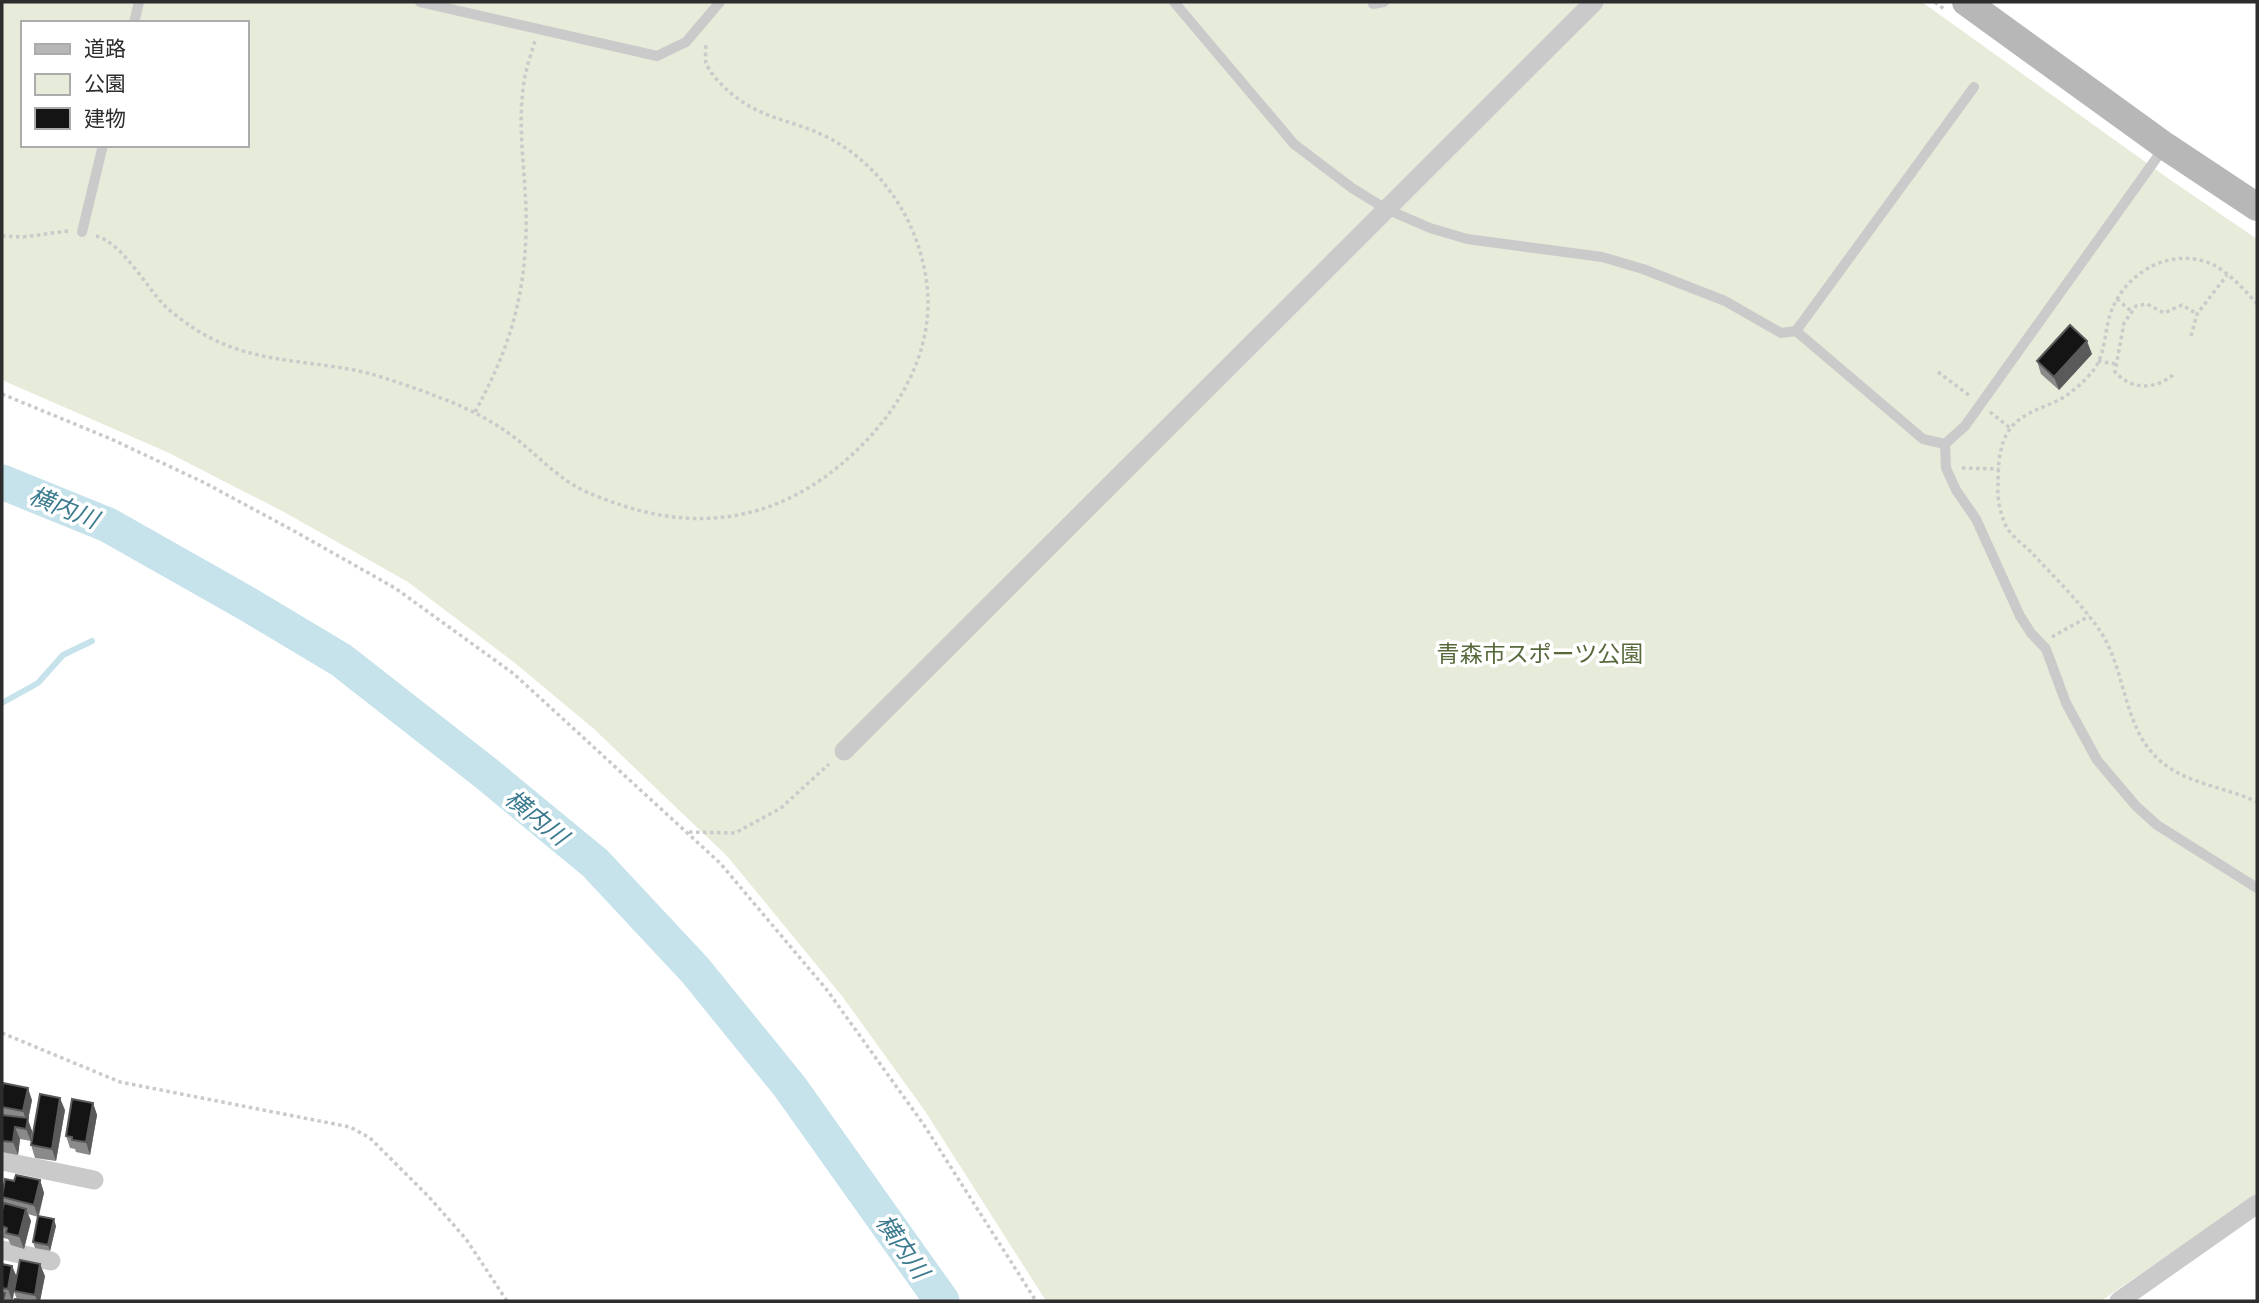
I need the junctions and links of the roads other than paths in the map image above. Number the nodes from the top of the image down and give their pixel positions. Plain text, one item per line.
1 (139, 2) edge
2 (420, 2) edge
3 (720, 2) edge
4 (1174, 2) edge
5 (1373, 2) edge
6 (1384, 2) edge
7 (1594, 2) edge
8 (1966, 2) edge
9 (134, 21) edge
10 (1974, 87) dead end
11 (2165, 146) junction
12 (103, 147) edge
13 (2257, 207) edge
14 (1386, 209) junction
15 (82, 232) road end
16 (1796, 331) junction
17 (1945, 444) junction
18 (844, 751) road end
19 (2257, 888) edge
20 (2, 1161) edge
21 (94, 1180) dead end
22 (2257, 1204) edge
23 (2, 1250) edge
24 (51, 1261) dead end
25 (2119, 1301) edge

1 - 9 lane
2 - 3 lane
4 - 14 lane
5 - 6 lane
7 - 14 street
8 - 11 street
10 - 16 lane
11 - 13 street
11 - 17 lane
12 - 15 lane
14 - 16 lane
14 - 18 street
16 - 17 lane
17 - 19 lane
20 - 21 street
22 - 25 street
23 - 24 street

